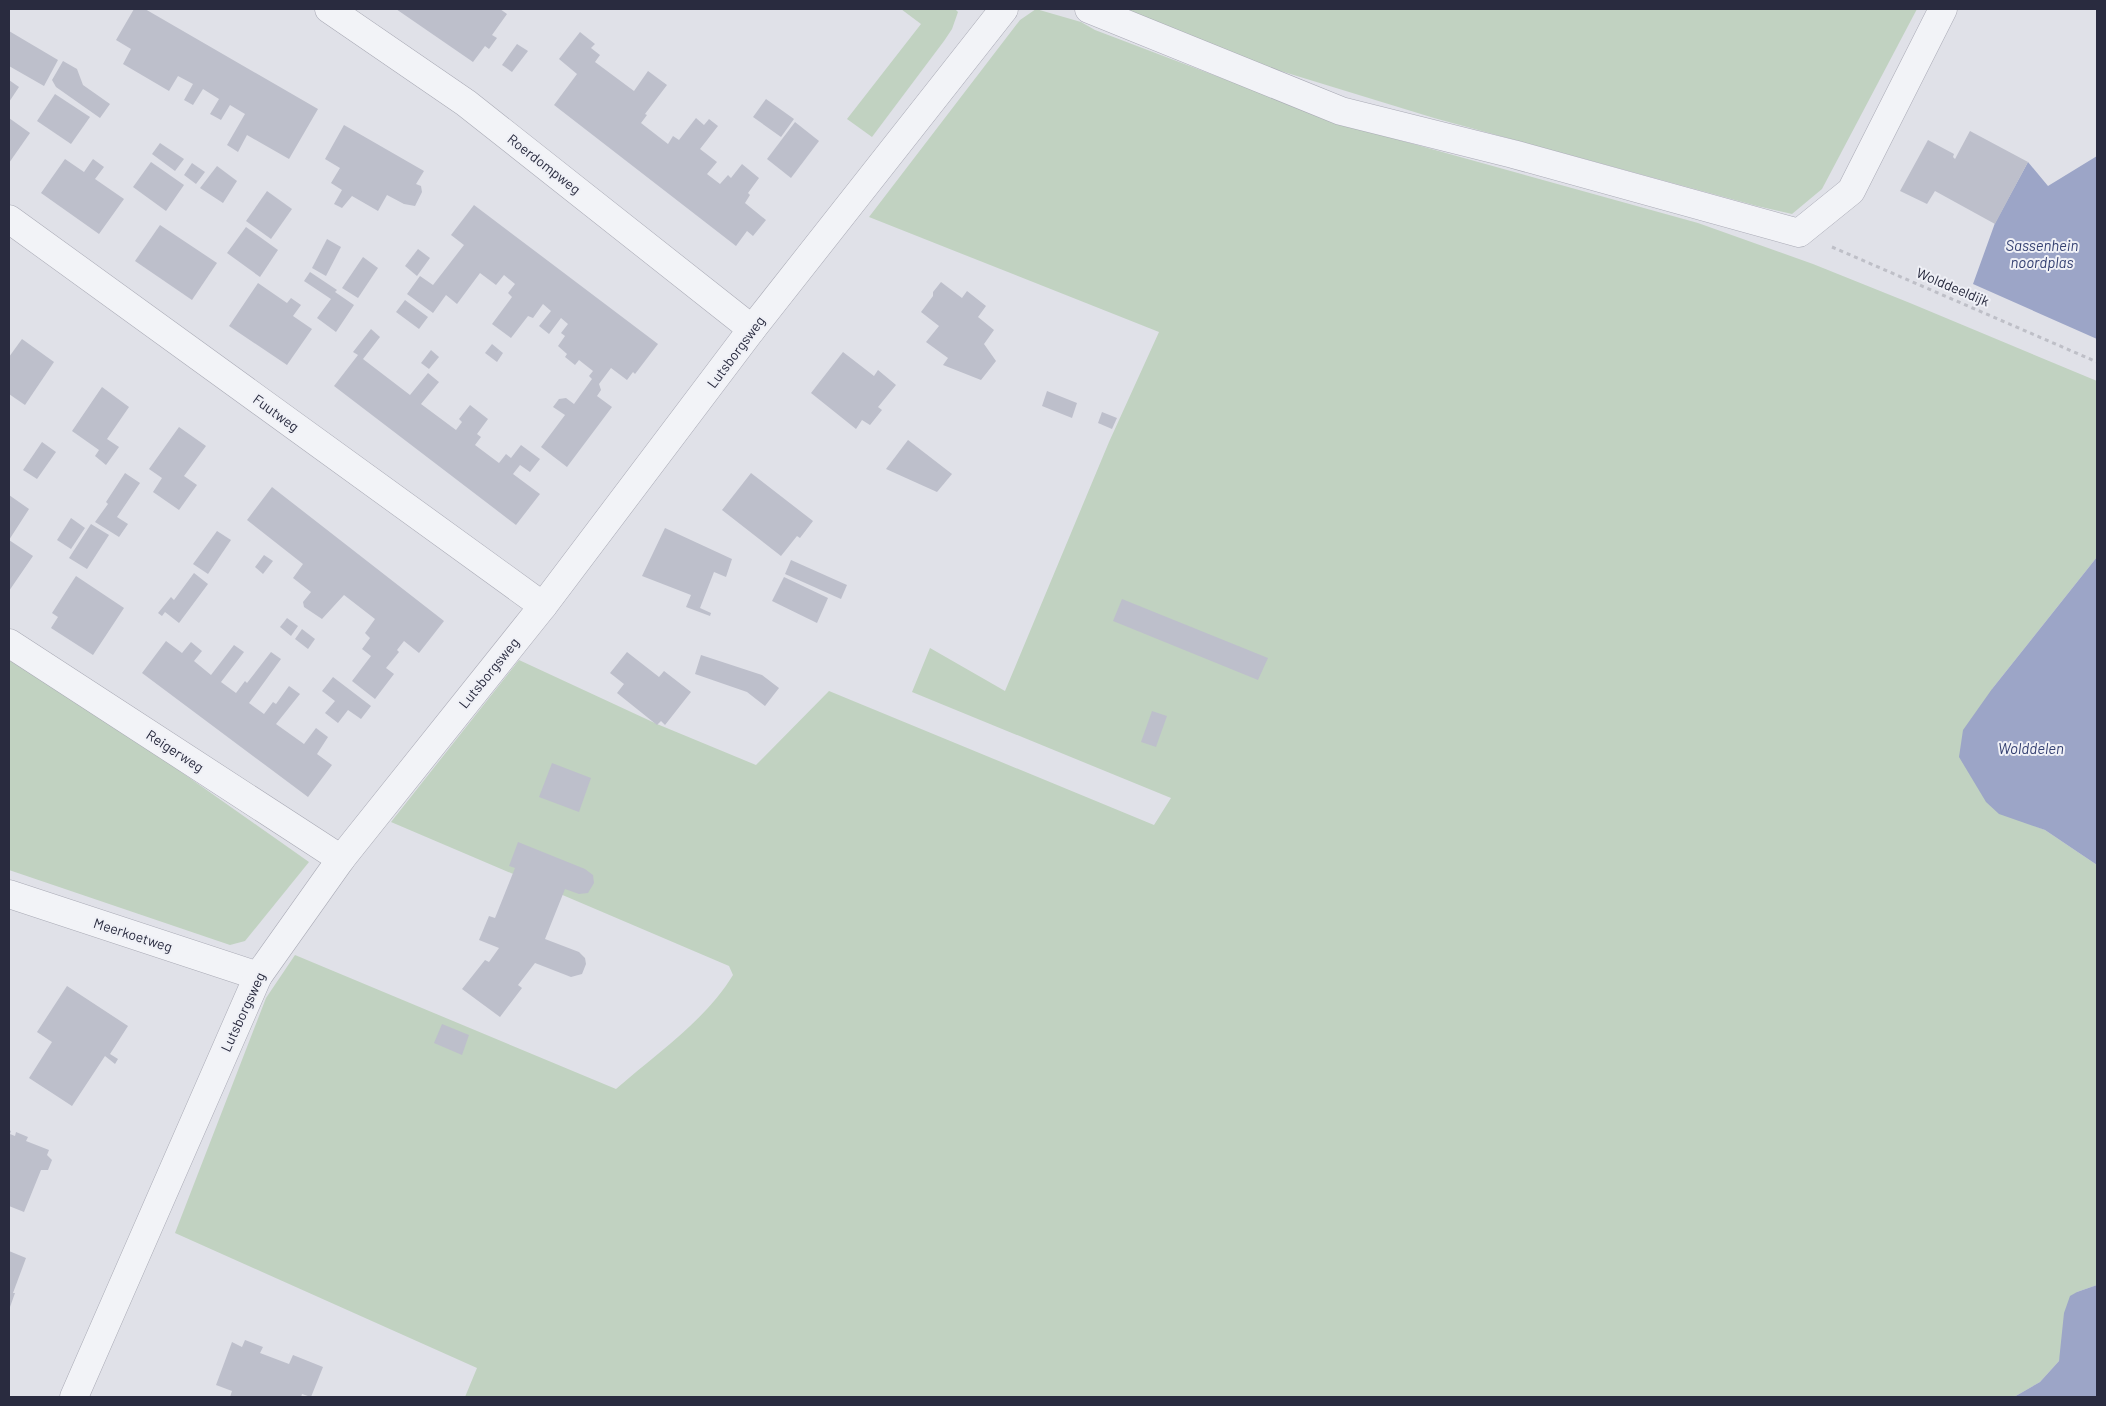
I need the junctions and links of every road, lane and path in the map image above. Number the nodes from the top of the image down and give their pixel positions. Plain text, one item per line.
1 (329, 9) edge
2 (1089, 9) edge
3 (1943, 9) edge
4 (1001, 10) edge
5 (9, 220) edge
6 (1800, 234) junction
7 (752, 329) junction
8 (2097, 362) edge
9 (543, 606) junction
10 (9, 643) edge
11 (341, 859) junction
12 (9, 894) edge
13 (258, 976) junction
14 (74, 1397) edge

1 - 7 street, Roerdompweg
2 - 6 street
3 - 6 street
4 - 7 street, Lutsborgsweg
5 - 9 street, Fuutweg
6 - 8 path, Wolddeeldijk
7 - 9 street, Lutsborgsweg
9 - 11 street, Lutsborgsweg
10 - 11 street, Reigerweg
11 - 13 street, Lutsborgsweg
12 - 13 street, Meerkoetweg
13 - 14 street, Lutsborgsweg

